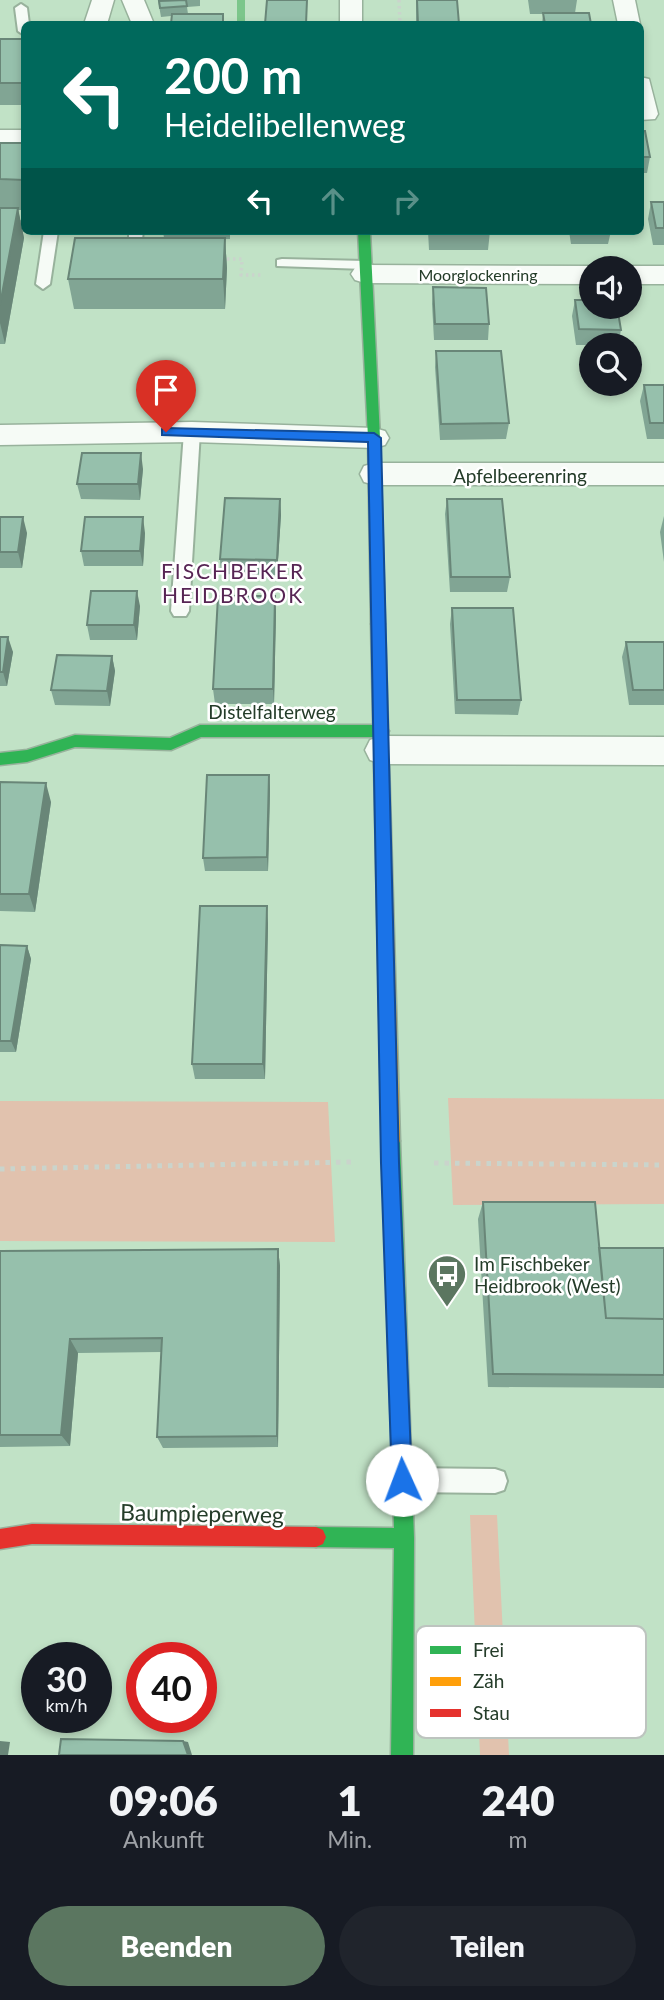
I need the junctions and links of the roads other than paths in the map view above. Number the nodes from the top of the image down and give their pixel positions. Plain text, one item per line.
1 (103, 0) edge
2 (134, 0) edge
3 (351, 0) edge
4 (624, 0) edge
5 (21, 8) dead end
6 (23, 21) edge
7 (97, 21) edge
8 (142, 21) edge
9 (351, 21) edge
10 (628, 21) edge
11 (644, 96) edge
12 (650, 114) edge
13 (0, 137) edge
14 (21, 138) edge
15 (0, 226) edge
16 (21, 226) edge
17 (50, 235) edge
18 (136, 235) edge
19 (364, 235) edge
20 (160, 252) edge
21 (282, 262) dead end
22 (365, 269) junction
23 (579, 275) edge
24 (642, 275) edge
25 (664, 275) edge
26 (43, 284) dead end
27 (192, 432) junction
28 (3, 436) edge
29 (374, 438) junction
30 (375, 474) junction
31 (664, 474) edge
32 (180, 611) dead end
33 (382, 741) junction
34 (664, 751) edge
35 (0, 760) edge
36 (402, 1480) junction
37 (495, 1481) dead end
38 (0, 1538) edge
39 (404, 1538) junction
40 (402, 1755) edge

1 - 7 street
2 - 8 street
3 - 9 street
4 - 10 street
5 - 6 lane
11 - 12 street
13 - 14 street
15 - 16 lane
17 - 26 lane
18 - 20 lane
19 - 22 street
21 - 22 lane
22 - 23 street, Moorglockenring
22 - 29 street
24 - 25 street
27 - 28 street
27 - 29 street
27 - 32 lane
29 - 30 street
30 - 31 street, Apfelbeerenring
30 - 33 street
33 - 34 street
33 - 35 street, Distelfalterweg
33 - 36 street
36 - 37 lane
36 - 39 street
38 - 39 street, Baumpieperweg
39 - 40 street

